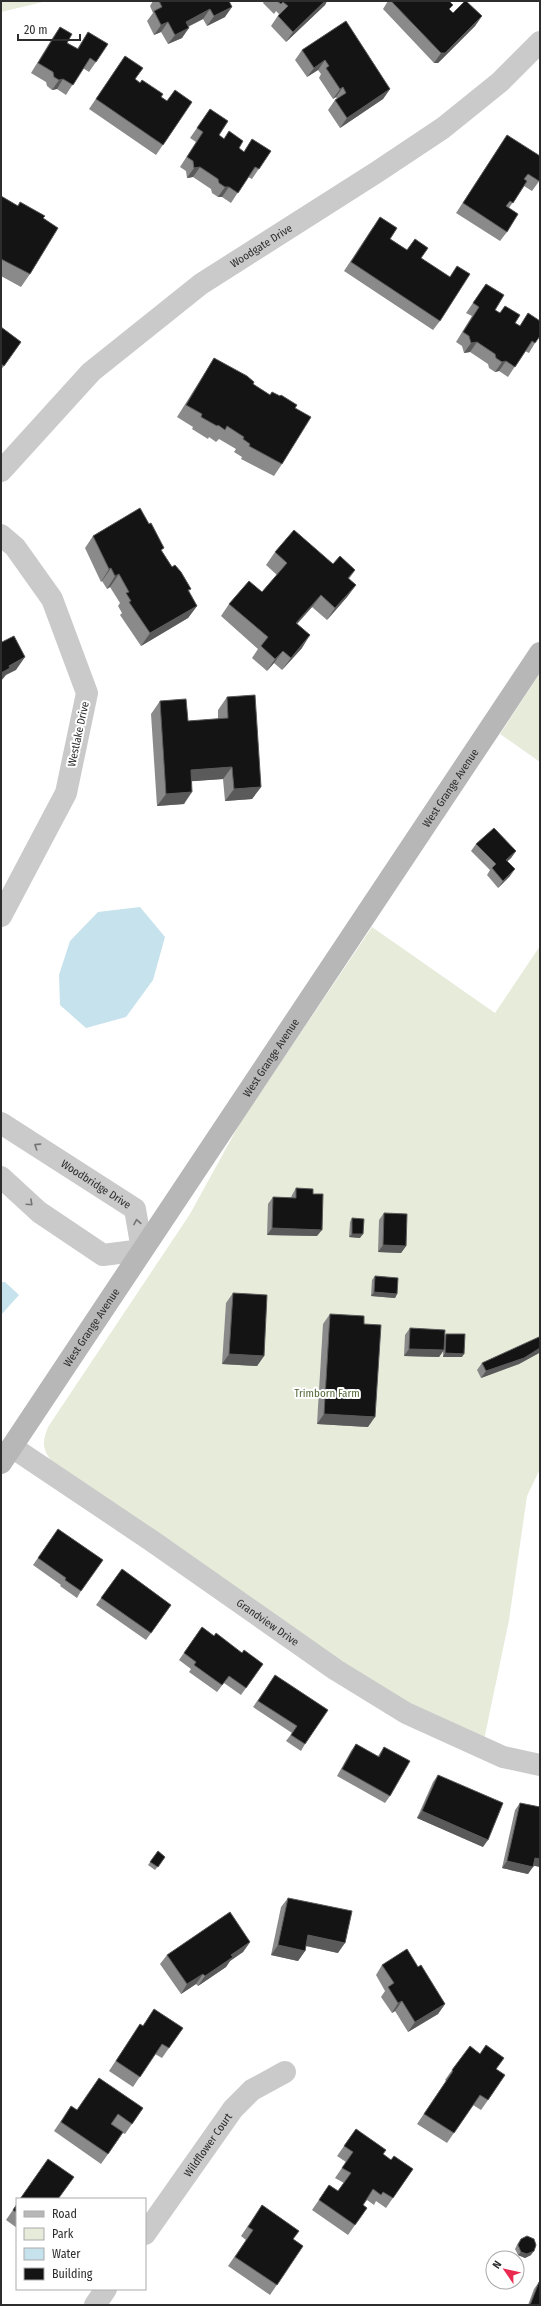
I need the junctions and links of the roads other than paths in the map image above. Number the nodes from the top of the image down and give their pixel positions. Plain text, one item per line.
1 (540, 42) edge
2 (1, 471) edge
3 (1, 535) edge
4 (540, 652) edge
5 (1, 916) edge
6 (1, 1123) edge
7 (1, 1177) edge
8 (142, 1250) junction
9 (7, 1455) edge
10 (540, 1765) edge
11 (286, 2072) dead end
12 (146, 2233) edge
13 (105, 2290) edge
14 (95, 2305) edge

1 - 2 street, Woodgate Drive
3 - 5 street, Westlake Drive
4 - 8 street, West Grange Avenue
8 -> 6 street, Woodbridge Drive
7 -> 8 street
8 - 9 street, West Grange Avenue
9 - 10 street, Grandview Drive
11 - 12 street, Wildflower Court
13 - 14 street

